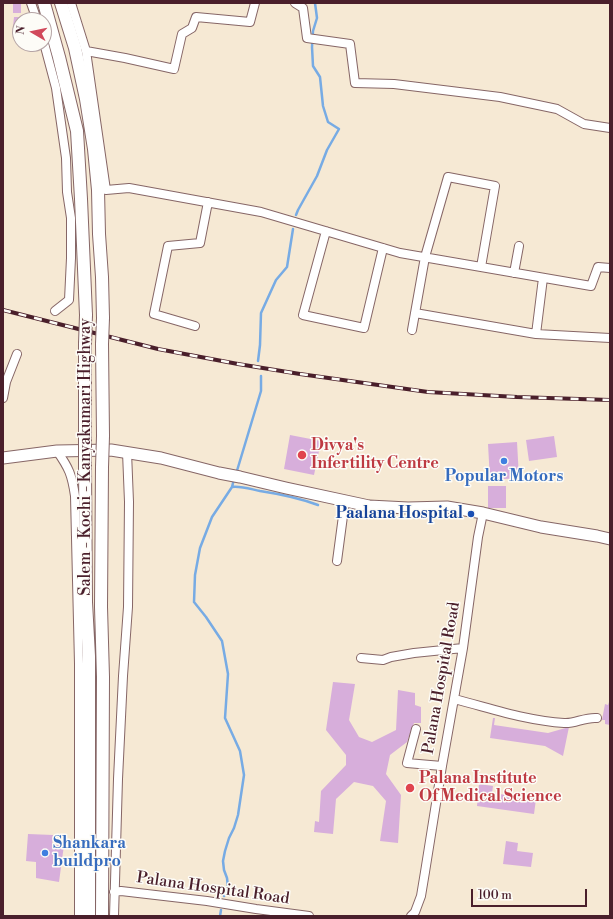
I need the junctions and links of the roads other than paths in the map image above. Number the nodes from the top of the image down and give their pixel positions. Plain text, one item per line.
1 (44, 3) edge
2 (61, 3) edge
3 (71, 3) edge
4 (255, 3) edge
5 (295, 3) edge
6 (86, 51) junction
7 (46, 52) edge
8 (610, 128) edge
9 (208, 202) junction
10 (326, 231) junction
11 (519, 246) dead end
12 (383, 248) junction
13 (425, 257) junction
14 (481, 267) junction
15 (610, 268) edge
16 (514, 273) junction
17 (544, 278) junction
18 (55, 311) dead end
19 (415, 313) junction
20 (195, 326) dead end
21 (412, 330) dead end
22 (536, 334) junction
23 (610, 338) edge
24 (17, 354) dead end
25 (3, 398) edge
26 (57, 451) junction
27 (127, 452) junction
28 (3, 458) edge
29 (346, 501) junction
30 (483, 513) junction
31 (610, 539) edge
32 (337, 561) dead end
33 (463, 648) junction
34 (361, 658) dead end
35 (454, 699) junction
36 (597, 718) dead end
37 (416, 729) dead end
38 (442, 766) junction
39 (114, 892) junction
40 (79, 916) edge
41 (89, 916) edge
42 (102, 916) edge
43 (114, 916) edge
44 (309, 916) edge
45 (411, 916) edge

1 - 41 highway, Salem - Kochi - Kanyakumari Highway, bridge
2 - 42 highway, Salem - Kochi - Kanyakumari Highway, bridge
3 - 6 street
4 - 6 street
5 - 8 street
6 - 9 street
7 - 18 street
9 - 10 street
9 - 20 street
10 - 12 street
10 - 12 street
11 - 16 street
12 - 13 street
13 - 14 street
13 - 14 street
13 - 19 street
14 - 16 street
15 - 17 street
16 - 17 street
17 - 22 street
19 - 21 street
19 - 22 street
22 - 23 street
24 - 25 street
26 - 27 main road
26 - 28 main road
26 - 40 street
27 - 29 main road
27 - 39 street
29 - 30 main road
29 - 32 street
30 - 31 main road
30 - 33 street, Palana Hospital Road
33 - 34 street
33 - 35 street, Palana Hospital Road
35 - 36 street
35 - 38 street, Palana Hospital Road
37 - 38 street
38 - 45 street, Palana Hospital Road
39 - 43 street
39 - 44 street, Palana Hospital Road

